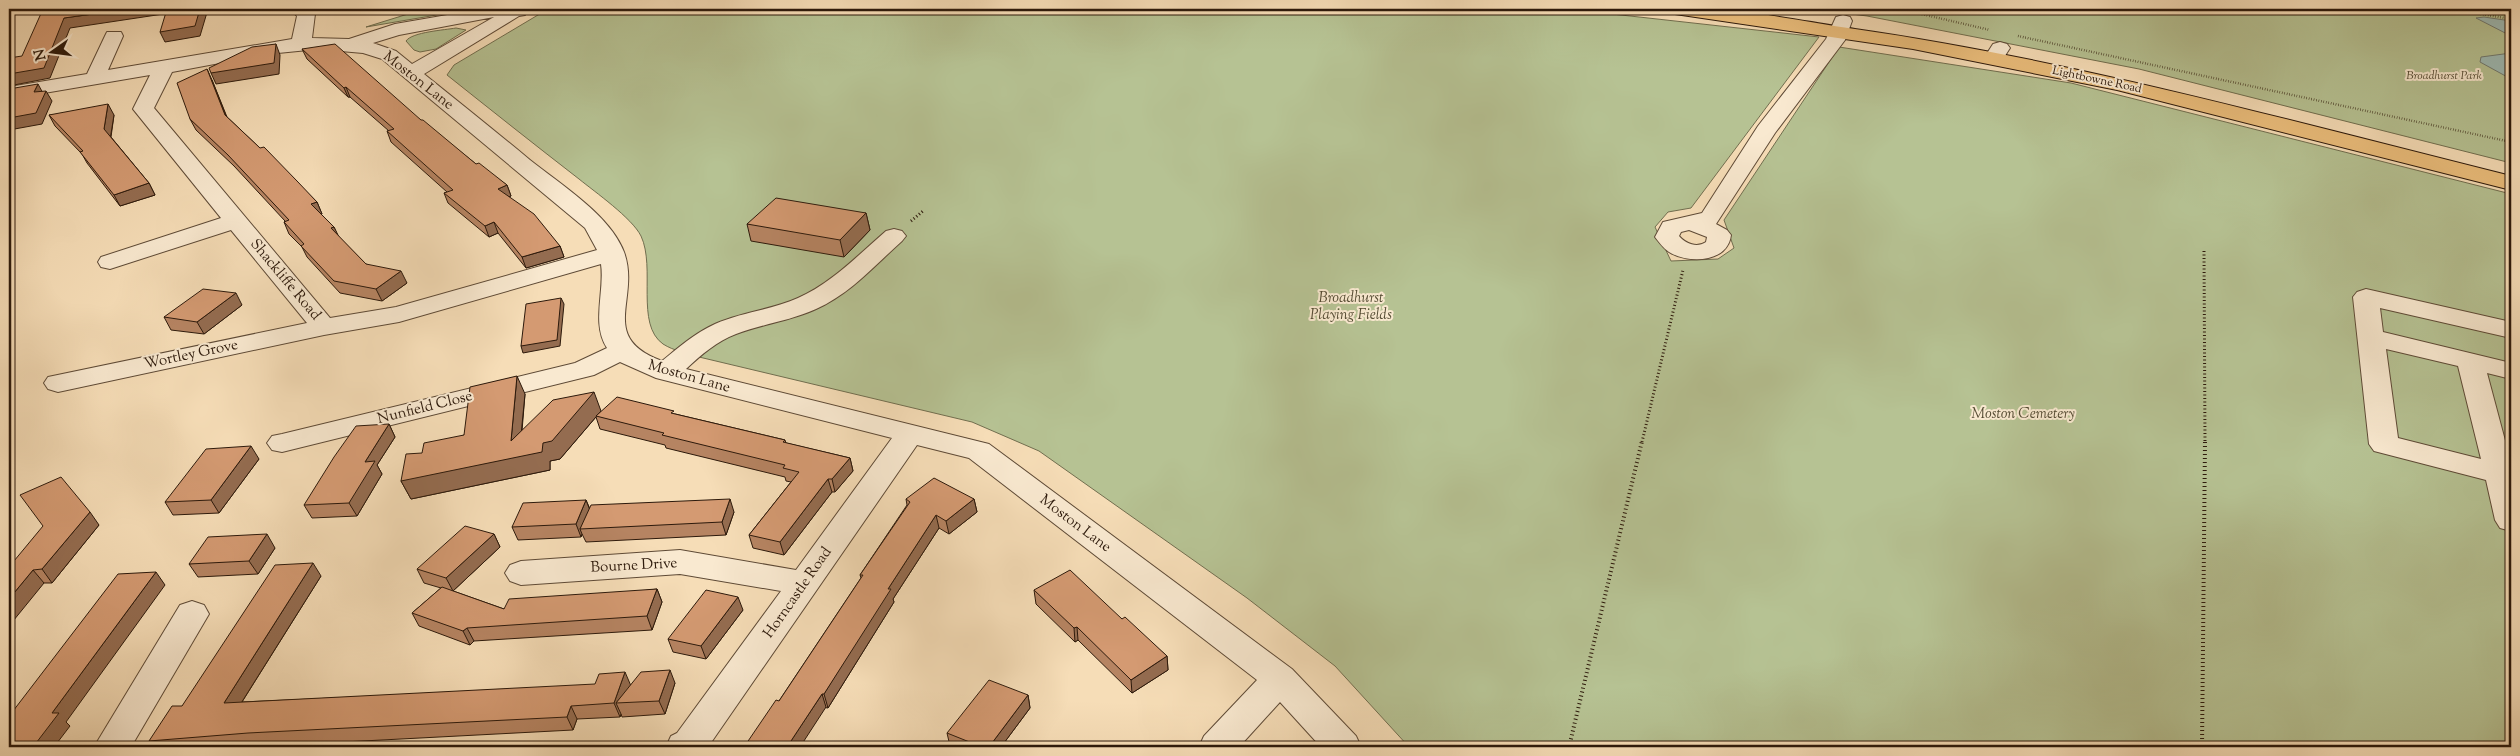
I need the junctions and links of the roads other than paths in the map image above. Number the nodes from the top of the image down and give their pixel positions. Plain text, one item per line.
1 (299, 9) edge
2 (1676, 9) edge
3 (1758, 9) edge
4 (513, 10) edge
5 (1841, 26) junction
6 (114, 36) dead end
7 (2000, 43) junction
8 (352, 44) junction
9 (298, 46) junction
10 (164, 67) junction
11 (408, 72) junction
12 (94, 78) junction
13 (9, 93) edge
14 (2511, 170) edge
15 (2511, 183) edge
16 (234, 221) junction
17 (1704, 223) junction
18 (894, 236) dead end
19 (612, 253) junction
20 (110, 262) dead end
21 (324, 327) junction
22 (2511, 330) edge
23 (2370, 337) junction
24 (622, 351) junction
25 (2470, 361) junction
26 (2511, 371) edge
27 (666, 372) junction
28 (58, 383) dead end
29 (909, 435) junction
30 (282, 443) dead end
31 (2505, 475) edge
32 (2511, 520) edge
33 (521, 573) dead end
34 (805, 583) junction
35 (192, 614) dead end
36 (1280, 679) junction
37 (112, 747) edge
38 (684, 747) edge
39 (1217, 747) edge
40 (1343, 747) edge

1 - 9 street
2 - 5 main road, Lightbowne Road
3 - 5 main road, Lightbowne Road
4 - 8 street
4 - 11 street
5 - 7 main road, Lightbowne Road
5 - 17 street
6 - 12 street
7 - 14 main road, Lightbowne Road
7 - 15 main road, Lightbowne Road
8 - 9 street, Moston Lane
8 - 11 street, Moston Lane
9 - 10 street, Moston Lane
10 - 12 street, Moston Lane
10 - 16 street, Shackliffe Road
11 - 19 street, Moston Lane
12 - 13 street, Moston Lane
16 - 20 street
16 - 21 street, Shackliffe Road
17 - 17 street
18 - 27 street
19 - 21 street, Shackliffe Road
19 - 24 street, Moston Lane
21 - 28 street, Wortley Grove
22 - 23 street
23 - 25 street
23 - 31 street
24 - 27 street, Moston Lane
24 - 30 street, Nunfield Close
25 - 26 street
25 - 31 street
27 - 29 street, Moston Lane
29 - 34 street, Horncastle Road
29 - 36 street, Moston Lane
31 - 32 street
33 - 34 street, Bourne Drive
34 - 38 street, Horncastle Road
35 - 37 street
36 - 39 street
36 - 40 street, Moston Lane

